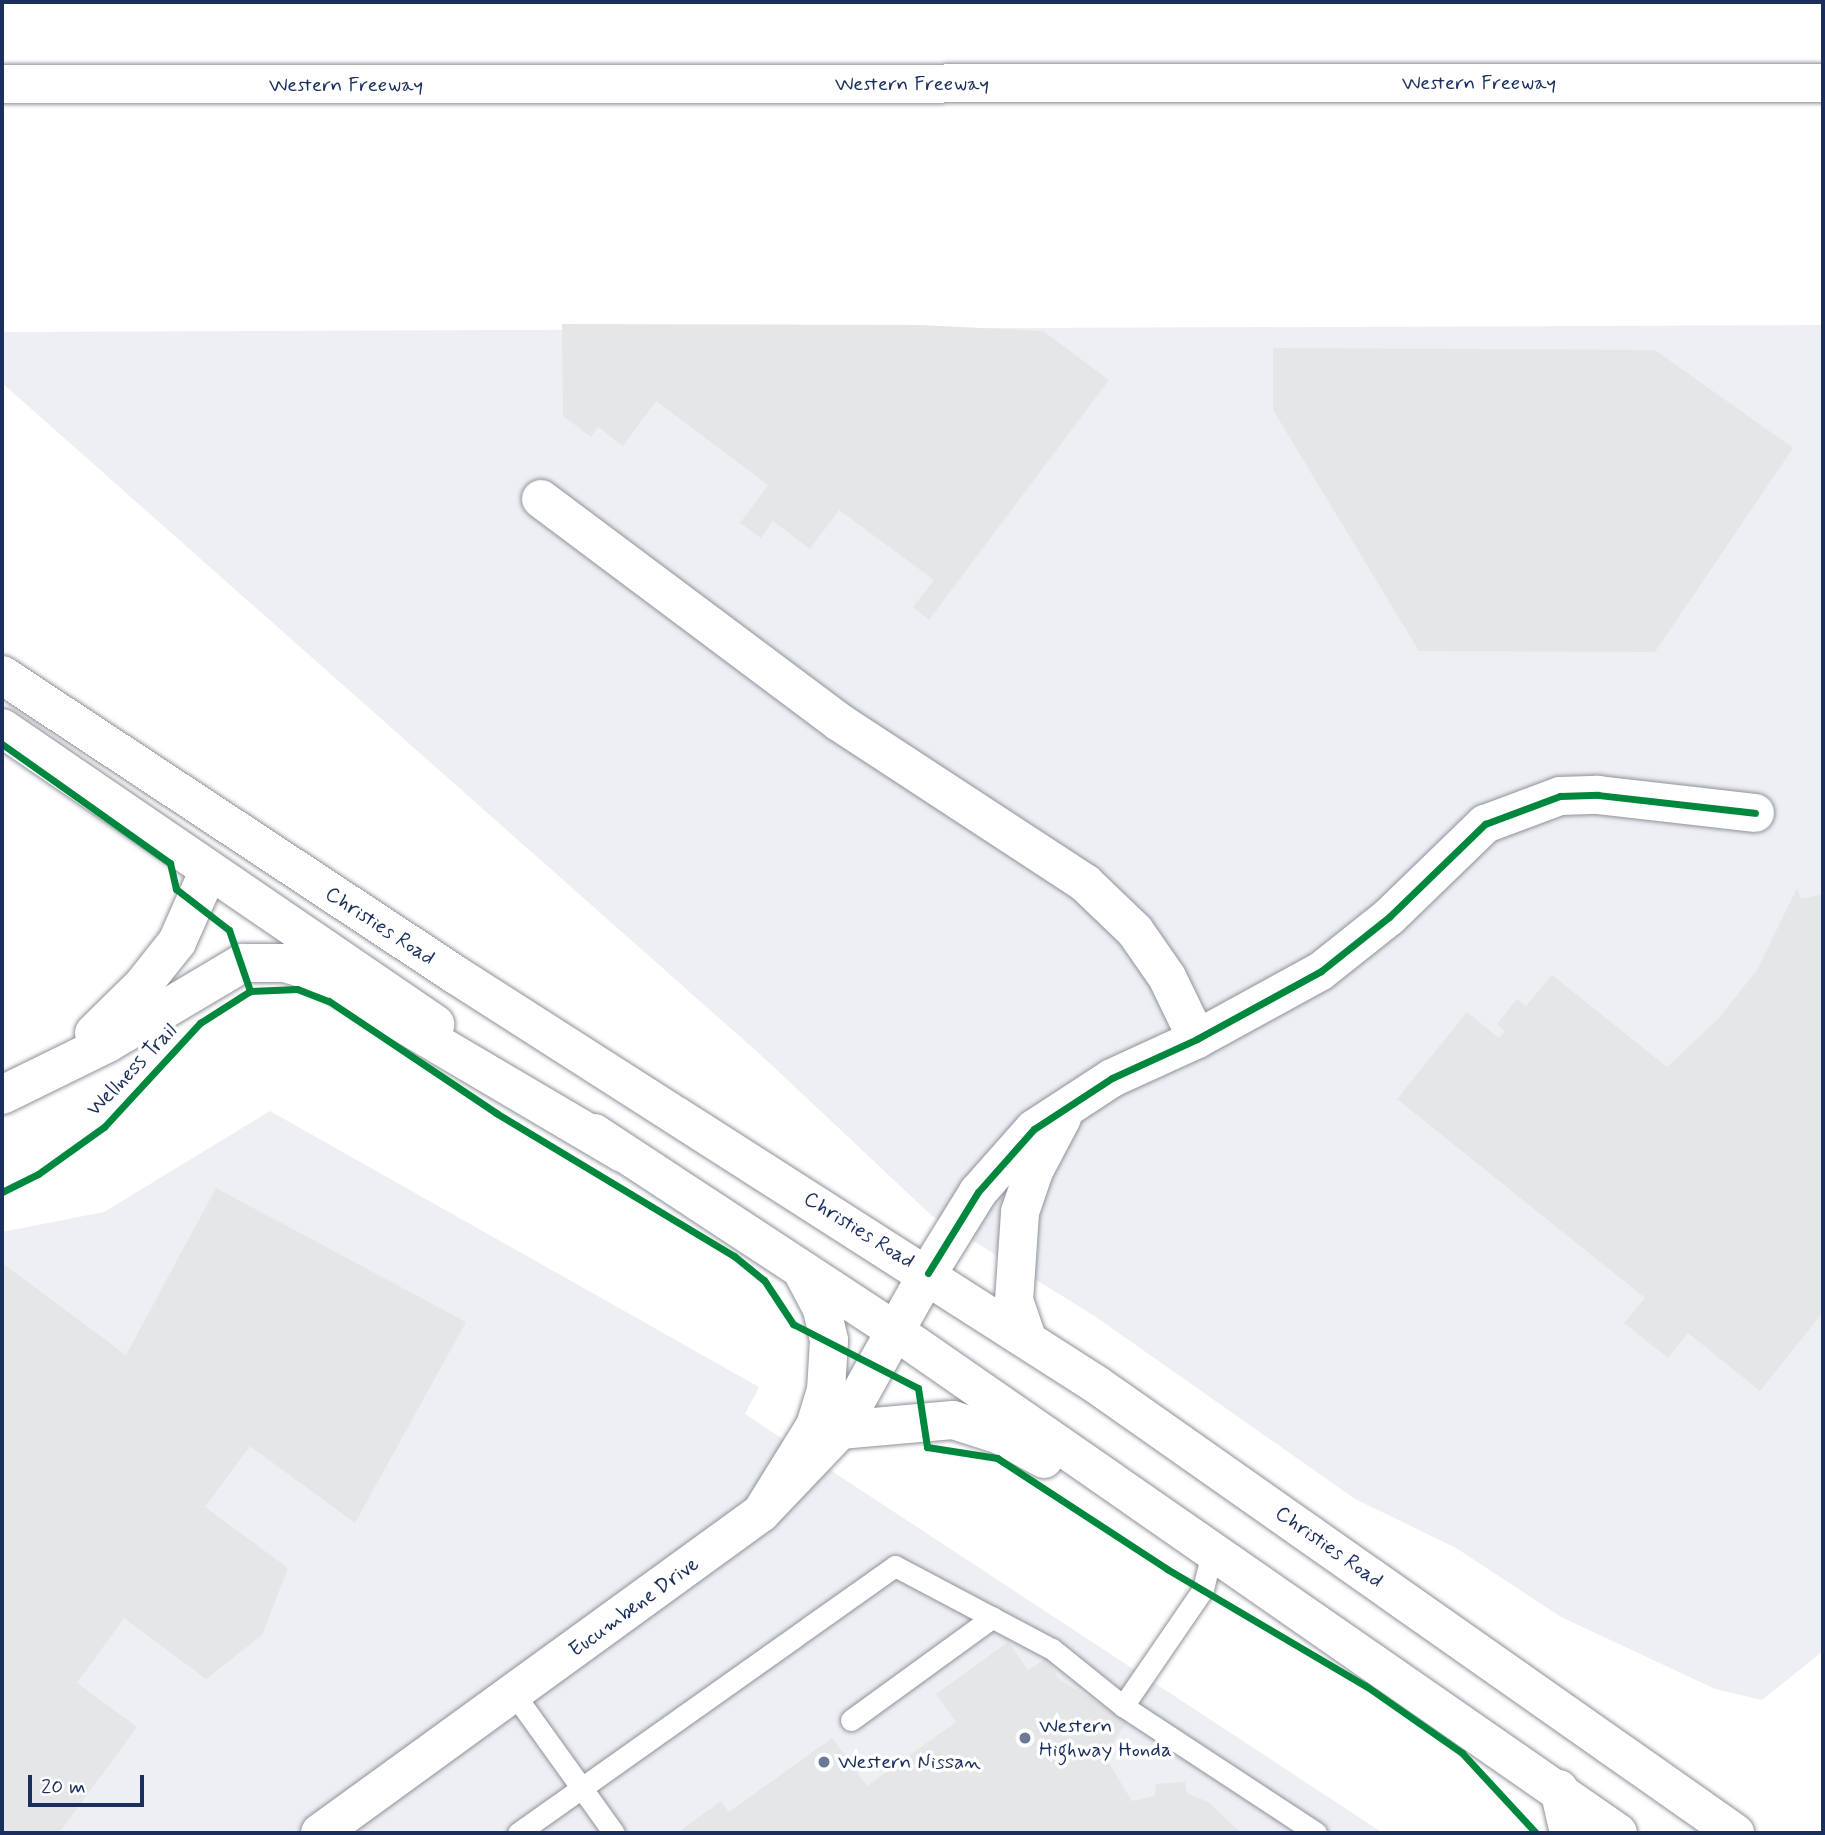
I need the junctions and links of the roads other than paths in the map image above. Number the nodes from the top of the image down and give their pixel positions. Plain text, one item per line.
1 (1823, 83) edge
2 (2, 84) edge
3 (541, 499) dead end
4 (2, 675) edge
5 (2, 692) edge
6 (2, 728) edge
7 (1755, 813) dead end
8 (209, 870) junction
9 (1197, 1040) junction
10 (51, 1072) junction
11 (2, 1095) edge
12 (1066, 1110) junction
13 (623, 1153) junction
14 (801, 1269) junction
15 (928, 1273) junction
16 (895, 1331) junction
17 (1027, 1338) junction
18 (839, 1430) junction
19 (761, 1513) junction
20 (1213, 1548) junction
21 (993, 1617) junction
22 (514, 1694) junction
23 (1123, 1706) junction
24 (851, 1720) dead end
25 (581, 1786) junction
26 (1559, 1789) junction
27 (320, 1833) edge
28 (518, 1833) edge
29 (614, 1833) edge
30 (1316, 1833) edge
31 (1569, 1833) edge
32 (1618, 1833) edge
33 (1735, 1833) edge

1 - 2 main road, Western Freeway
3 - 9 main road
4 - 15 main road, Christies Road
5 - 8 main road
6 - 8 main road
7 - 9 main road, Eucumbene Drive
8 - 10 main road
8 - 13 main road
9 - 12 main road, Eucumbene Drive
10 - 11 main road
10 - 13 main road
12 - 15 main road, Eucumbene Drive
12 - 17 main road
13 - 14 main road
14 - 16 main road
14 - 19 main road
15 - 16 main road, Eucumbene Drive
15 - 17 main road, Christies Road
16 - 18 main road, Eucumbene Drive
16 - 20 main road
17 - 33 main road, Christies Road
18 - 19 main road, Eucumbene Drive
18 - 20 main road
19 - 22 main road, Eucumbene Drive
20 - 23 lane
20 - 26 main road
21 - 23 lane
21 - 24 lane
21 - 25 lane
22 - 25 lane
22 - 27 main road, Eucumbene Drive
23 - 30 lane
25 - 28 lane
25 - 29 lane
26 - 31 main road
26 - 32 main road

